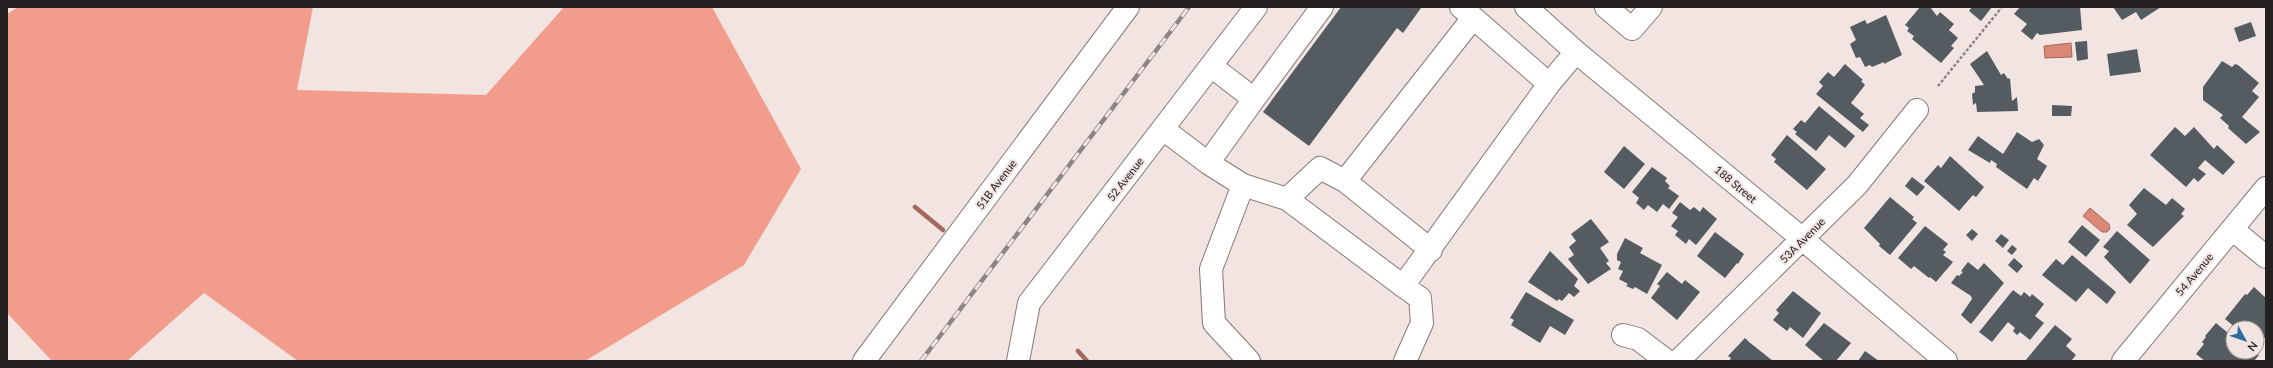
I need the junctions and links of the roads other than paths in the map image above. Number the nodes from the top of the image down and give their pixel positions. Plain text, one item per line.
1 (1128, 7) edge
2 (1256, 7) edge
3 (1322, 7) edge
4 (1526, 7) edge
5 (1606, 7) edge
6 (1651, 7) edge
7 (1467, 12) edge
8 (1576, 52) junction
9 (1211, 66) junction
10 (1549, 84) junction
11 (1254, 99) junction
12 (1917, 110) dead end
13 (1163, 130) junction
14 (1208, 163) junction
15 (1344, 182) junction
16 (1243, 185) junction
17 (2266, 188) edge
18 (1287, 199) junction
19 (2232, 229) junction
20 (1802, 239) junction
21 (1431, 250) junction
22 (2266, 258) edge
23 (1404, 286) junction
24 (1623, 335) dead end
25 (864, 361) edge
26 (1018, 361) edge
27 (1249, 361) edge
28 (1405, 361) edge
29 (1667, 361) edge
30 (1678, 361) edge
31 (1946, 361) edge
32 (2123, 361) edge

1 - 25 street, 51B Avenue
2 - 9 street, 52 Avenue
3 - 11 street
4 - 8 street, 188 Street
5 - 6 street
7 - 10 street
7 - 15 street
8 - 10 street
8 - 20 street, 188 Street
9 - 11 street
9 - 13 street, 52 Avenue
10 - 21 street
11 - 14 street
12 - 20 street, 53A Avenue
13 - 14 street
13 - 26 street, 52 Avenue
14 - 16 street
15 - 18 street
15 - 21 street
16 - 18 street
16 - 27 street
17 - 19 street, 54 Avenue
18 - 23 street
19 - 22 street
19 - 32 street, 54 Avenue
20 - 30 street, 53A Avenue
20 - 31 street, 188 Street
21 - 23 street
23 - 28 street
24 - 29 street

